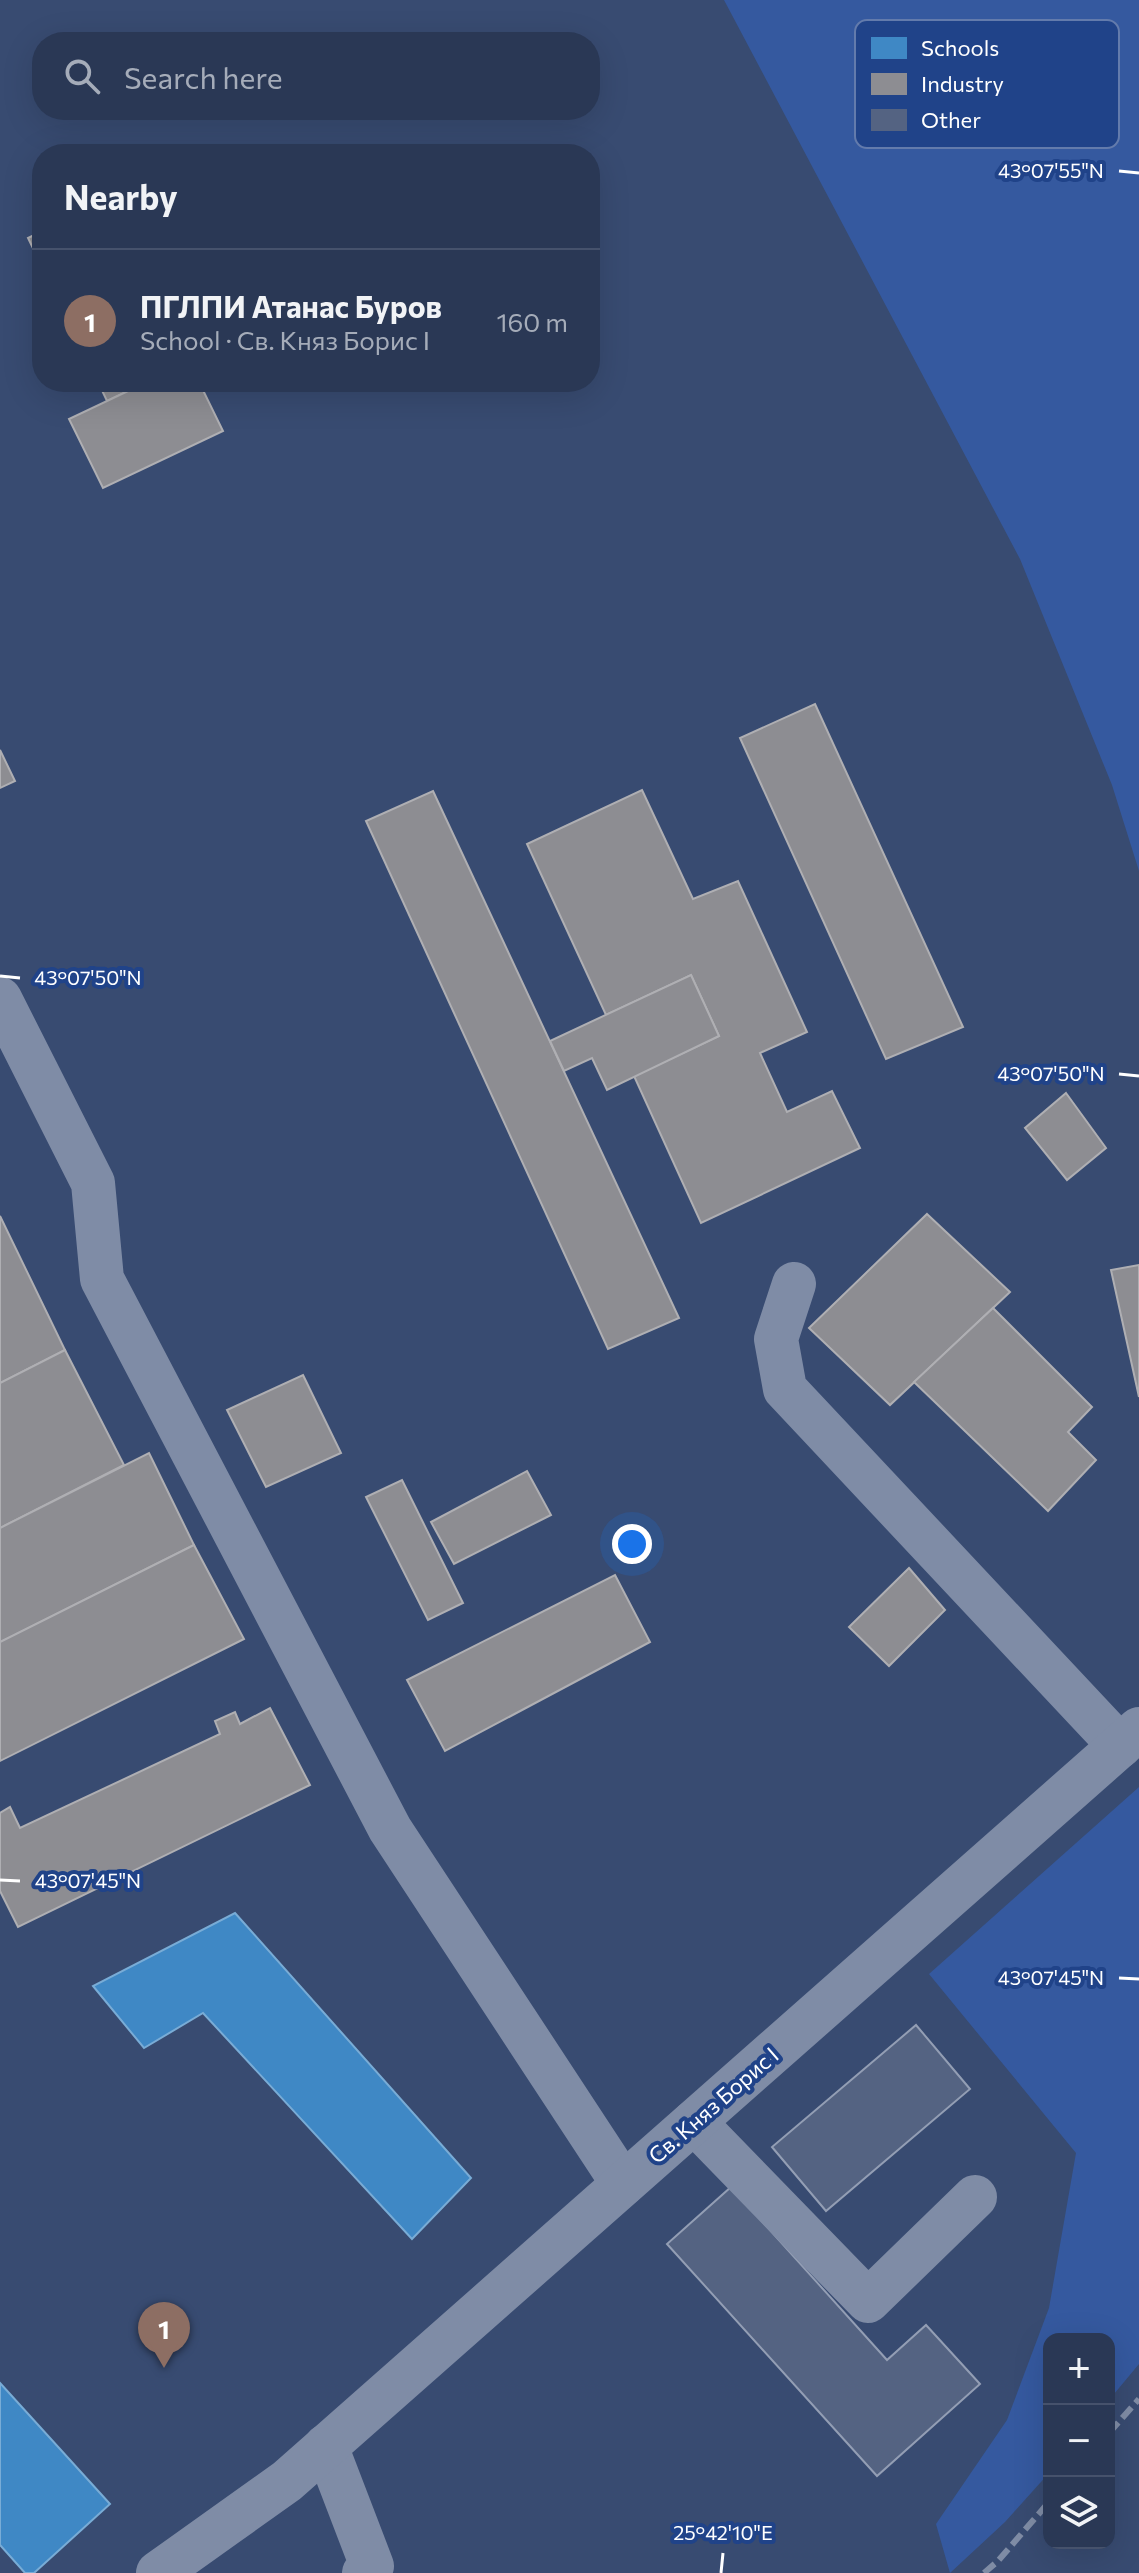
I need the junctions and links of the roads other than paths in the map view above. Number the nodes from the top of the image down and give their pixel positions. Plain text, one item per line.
1 (0, 999) edge
2 (794, 1284) dead end
3 (1130, 1738) edge
4 (694, 2122) junction
5 (623, 2184) junction
6 (975, 2197) dead end
7 (326, 2446) junction
8 (287, 2481) junction
9 (158, 2573) edge
10 (206, 2573) edge
11 (364, 2573) edge

1 - 5 street
2 - 3 street
3 - 4 street, Св. Княз Борис I
4 - 5 street, Св. Княз Борис I
4 - 6 street
5 - 7 street, Св. Княз Борис I
7 - 8 street, Св. Княз Борис I
7 - 11 street
8 - 9 street, Св. Княз Борис I
8 - 10 street, Св. Княз Борис I

